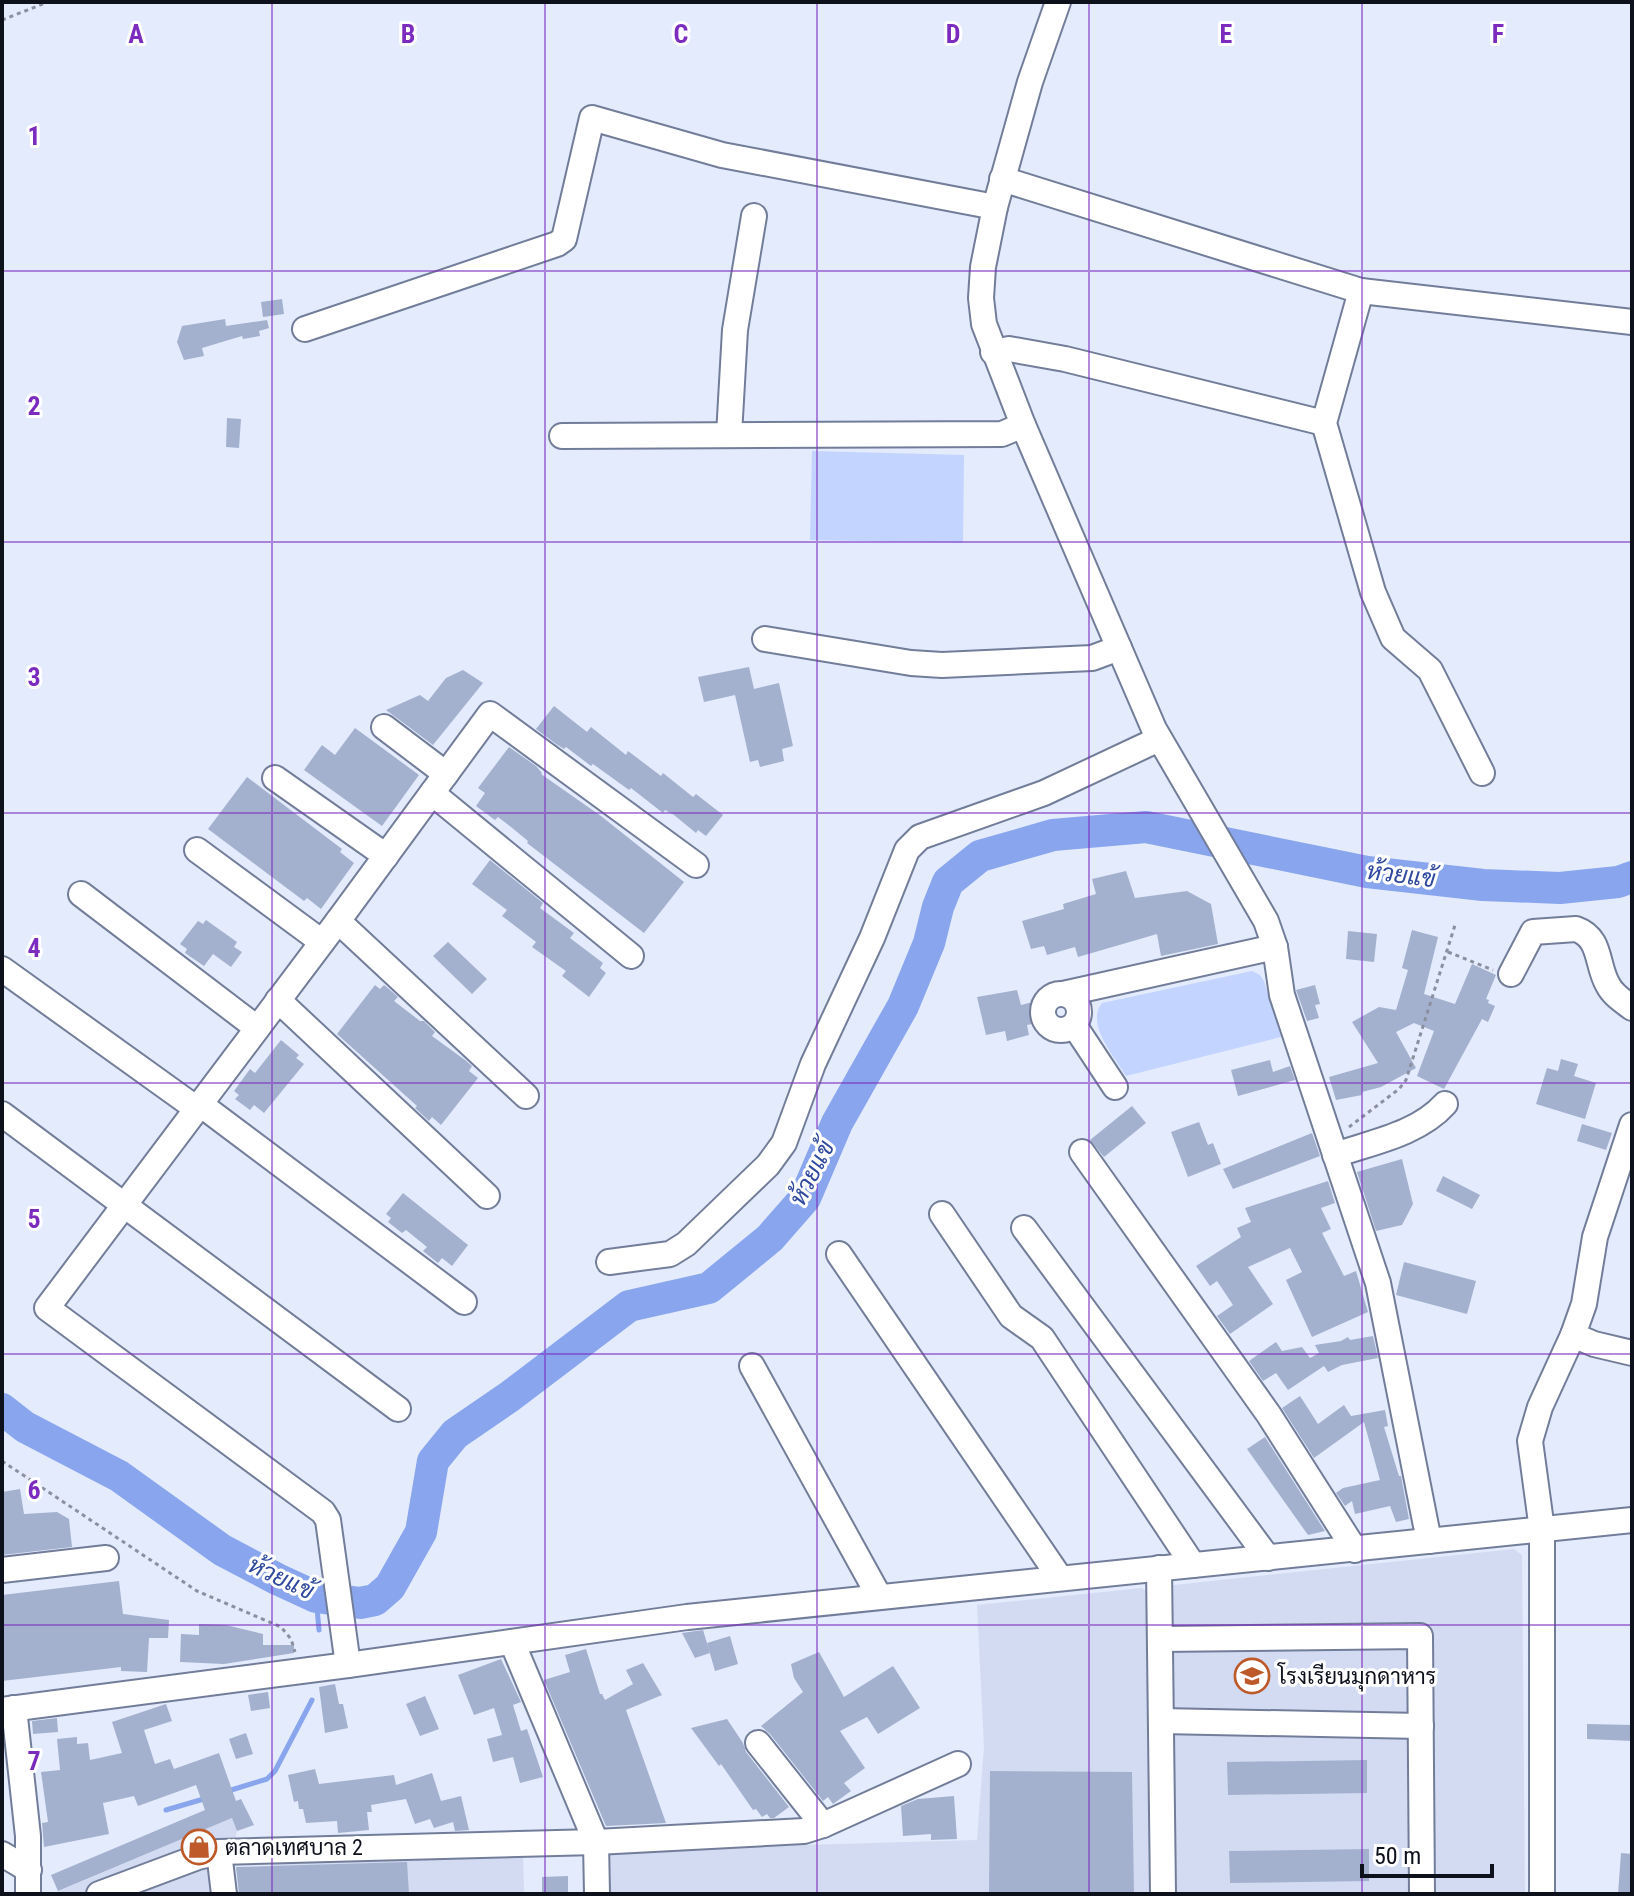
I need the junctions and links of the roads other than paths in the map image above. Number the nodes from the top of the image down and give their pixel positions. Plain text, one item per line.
1 (1058, 2) edge
2 (1002, 179) junction
3 (995, 207) junction
4 (754, 216) dead end
5 (1361, 291) junction
6 (1632, 322) edge
7 (305, 329) dead end
8 (993, 352) junction
9 (1324, 423) junction
10 (1023, 425) junction
11 (729, 435) junction
12 (562, 436) dead end
13 (765, 639) dead end
14 (1119, 648) junction
15 (384, 727) dead end
16 (1165, 749) junction
17 (1482, 773) dead end
18 (275, 778) dead end
19 (439, 783) junction
20 (197, 850) dead end
21 (386, 856) junction
22 (696, 865) dead end
23 (81, 894) dead end
24 (338, 921) junction
25 (322, 942) junction
26 (1275, 947) junction
27 (631, 956) dead end
28 (2, 969) edge
29 (1511, 974) road end
30 (1096, 987) junction
31 (1063, 994) junction
32 (278, 1000) junction
33 (1632, 1008) edge
34 (1077, 1020) junction
35 (257, 1028) junction
36 (1115, 1087) dead end
37 (526, 1096) dead end
38 (1445, 1104) dead end
39 (198, 1106) junction
40 (2, 1114) edge
41 (1632, 1125) edge
42 (1332, 1147) junction
43 (1082, 1152) dead end
44 (487, 1196) dead end
45 (125, 1205) junction
46 (942, 1214) dead end
47 (1024, 1228) dead end
48 (839, 1254) dead end
49 (609, 1262) dead end
50 (464, 1302) dead end
51 (1573, 1335) junction
52 (1632, 1353) edge
53 (752, 1366) dead end
54 (398, 1409) dead end
55 (1632, 1520) edge
56 (1542, 1530) junction
57 (1429, 1541) junction
58 (1355, 1550) junction
59 (106, 1558) dead end
60 (1268, 1558) junction
61 (1193, 1565) junction
62 (1159, 1568) junction
63 (2, 1570) edge
64 (1060, 1578) junction
65 (879, 1596) junction
66 (1160, 1639) junction
67 (512, 1642) junction
68 (347, 1655) junction
69 (8, 1709) edge
70 (1161, 1721) junction
71 (1421, 1726) junction
72 (758, 1743) dead end
73 (958, 1764) dead end
74 (823, 1825) junction
75 (596, 1842) junction
76 (219, 1852) junction
77 (2, 1854) edge
78 (28, 1882) edge
79 (99, 1894) edge
80 (224, 1894) edge
81 (597, 1894) edge
82 (1163, 1894) edge
83 (1422, 1894) edge
84 (1542, 1894) edge

1 - 2 street
2 - 3 street
2 - 5 street
3 - 7 street
3 - 8 street
4 - 11 street
5 - 6 street
5 - 9 street
8 - 9 street
8 - 10 street
9 - 17 street
10 - 11 street
10 - 14 street
11 - 12 street
13 - 14 street
14 - 16 street
15 - 19 street
16 - 26 street
16 - 49 street
18 - 21 street
19 - 21 street
19 - 22 street
19 - 27 street
20 - 25 street
21 - 24 street
23 - 35 street
24 - 25 street
24 - 37 street
25 - 32 street
26 - 30 street
26 - 42 street
28 - 39 street
29 - 33 street
30 - 31 street
30 - 34 street
31 - 34 street
31 - 34 street
32 - 35 street
32 - 44 street
34 - 36 street
35 - 39 street
38 - 42 street
39 - 45 street
39 - 50 street
40 - 45 street
41 - 51 street
42 - 57 street
43 - 58 street
45 - 54 street
45 - 68 street
46 - 61 street
47 - 60 street
48 - 64 street
51 - 52 street
51 - 56 street
53 - 65 street
55 - 56 street
56 - 57 street
56 - 84 street
57 - 58 street
58 - 60 street
59 - 63 street
60 - 61 street
61 - 62 street
62 - 64 street
62 - 66 street
64 - 65 street
65 - 67 street
66 - 70 street
66 - 71 street
67 - 68 street
67 - 75 street
68 - 69 street
69 - 78 street
70 - 71 street
70 - 82 street
71 - 83 street
72 - 74 street
73 - 74 street
74 - 75 street
75 - 76 street
75 - 81 street
76 - 79 street
76 - 80 street
77 - 78 street

